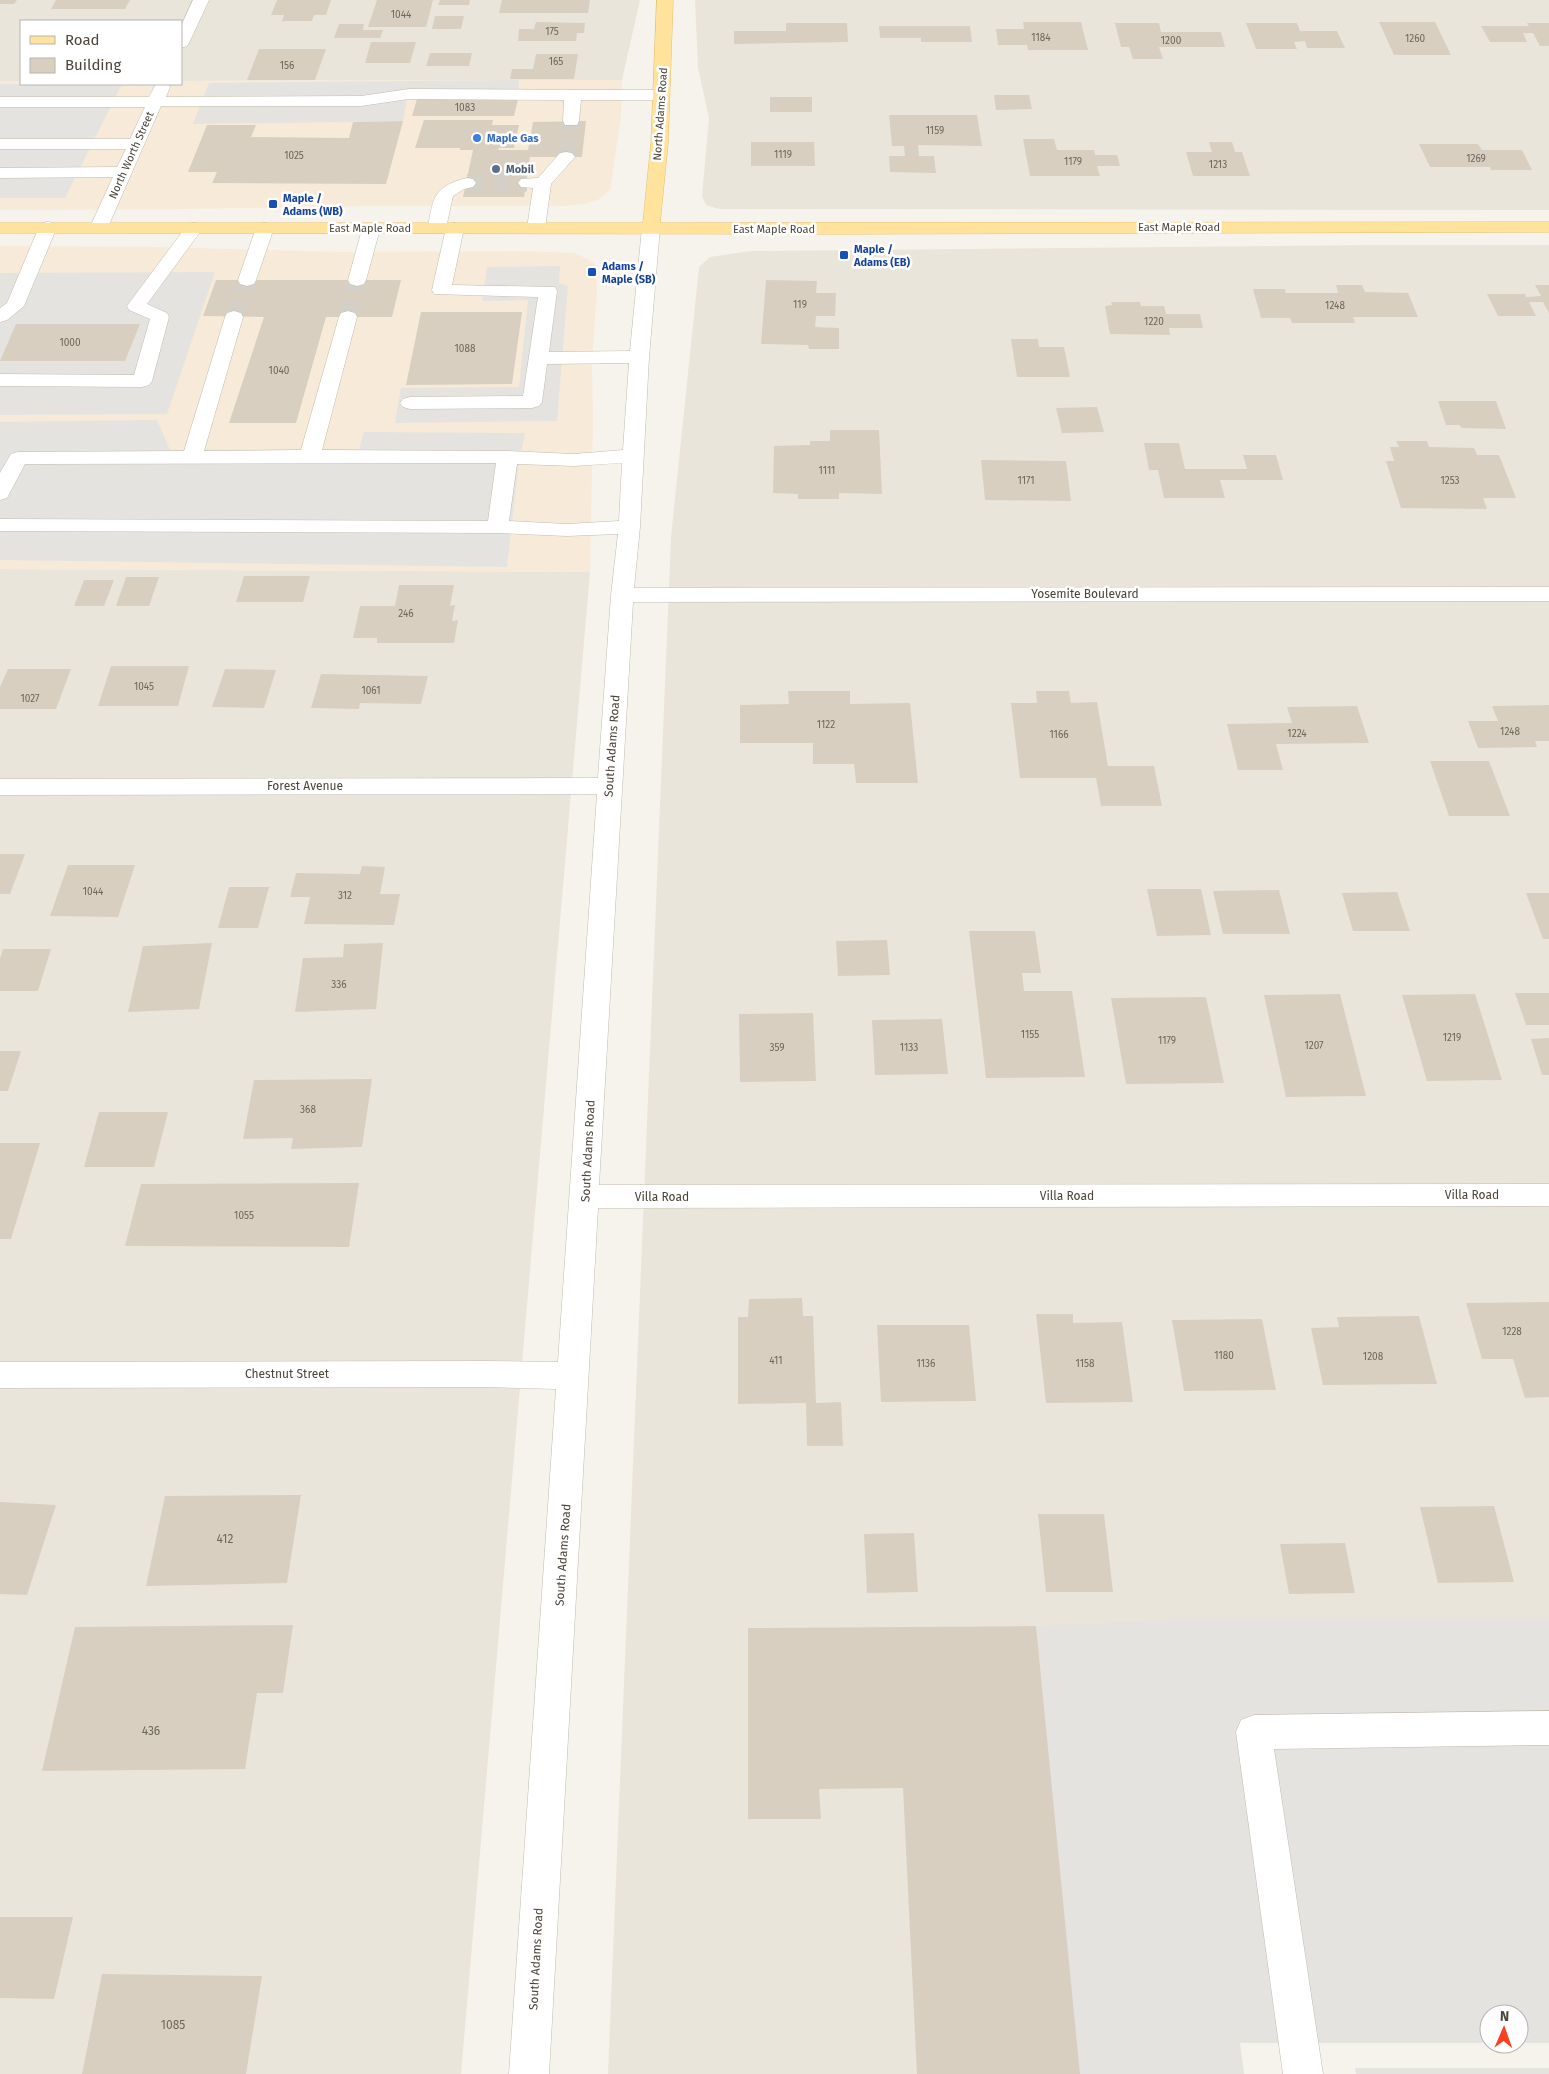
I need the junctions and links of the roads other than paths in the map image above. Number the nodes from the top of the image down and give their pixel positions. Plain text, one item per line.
1 (201, 0) edge
2 (665, 0) edge
3 (182, 41) edge
4 (163, 85) edge
5 (574, 94) junction
6 (661, 95) junction
7 (0, 102) edge
8 (155, 102) junction
9 (571, 121) tunnel mouth
10 (0, 144) edge
11 (136, 144) junction
12 (566, 157) tunnel mouth
13 (124, 172) junction
14 (0, 173) edge
15 (466, 183) tunnel mouth
16 (48, 227) junction
17 (99, 227) junction
18 (1549, 227) edge
19 (0, 228) edge
20 (194, 228) junction
21 (265, 228) junction
22 (371, 228) junction
23 (446, 228) junction
24 (536, 228) junction
25 (651, 228) junction
26 (247, 280) tunnel mouth
27 (357, 280) tunnel mouth
28 (0, 316) edge
29 (234, 317) tunnel mouth
30 (348, 317) tunnel mouth
31 (639, 357) junction
32 (538, 358) junction
33 (0, 380) edge
34 (410, 403) dead end
35 (310, 456) junction
36 (633, 456) junction
37 (192, 457) junction
38 (507, 457) junction
39 (0, 494) edge
40 (0, 525) edge
41 (628, 527) junction
42 (498, 528) junction
43 (622, 594) junction
44 (1549, 594) edge
45 (610, 786) junction
46 (0, 787) edge
47 (1549, 1195) edge
48 (585, 1197) junction
49 (0, 1375) edge
50 (574, 1376) junction
51 (1549, 1728) edge
52 (530, 2074) edge
53 (1303, 2074) edge

1 - 3 street
2 - 6 main road, North Adams Road
4 - 8 street, North Worth Street
5 - 6 street
5 - 8 street
5 - 9 street
6 - 25 main road, North Adams Road
7 - 8 street
8 - 11 street, North Worth Street
10 - 11 street
11 - 13 street, North Worth Street
12 - 24 street
13 - 14 street
13 - 17 street, North Worth Street
15 - 23 street
16 - 17 main road, East Maple Road
16 - 19 main road, East Maple Road
16 - 28 street
17 - 20 main road, East Maple Road
18 - 25 main road, East Maple Road
20 - 21 main road, East Maple Road
20 - 33 street
21 - 22 main road, East Maple Road
21 - 26 street
22 - 23 main road, East Maple Road
22 - 27 street
23 - 24 main road, East Maple Road
23 - 32 street
24 - 25 main road, East Maple Road
25 - 31 street, South Adams Road
29 - 37 street
30 - 35 street
31 - 32 street
31 - 36 street, South Adams Road
32 - 34 street
35 - 37 street
35 - 38 street
36 - 38 street
36 - 41 street, South Adams Road
37 - 39 street
38 - 42 street
40 - 42 street
41 - 42 street
41 - 43 street, South Adams Road
43 - 44 street, Yosemite Boulevard
43 - 45 street, South Adams Road
45 - 46 street, Forest Avenue
45 - 48 street, South Adams Road
47 - 48 street, Villa Road
48 - 50 street, South Adams Road
49 - 50 street, Chestnut Street
50 - 52 street, South Adams Road
51 - 53 street

